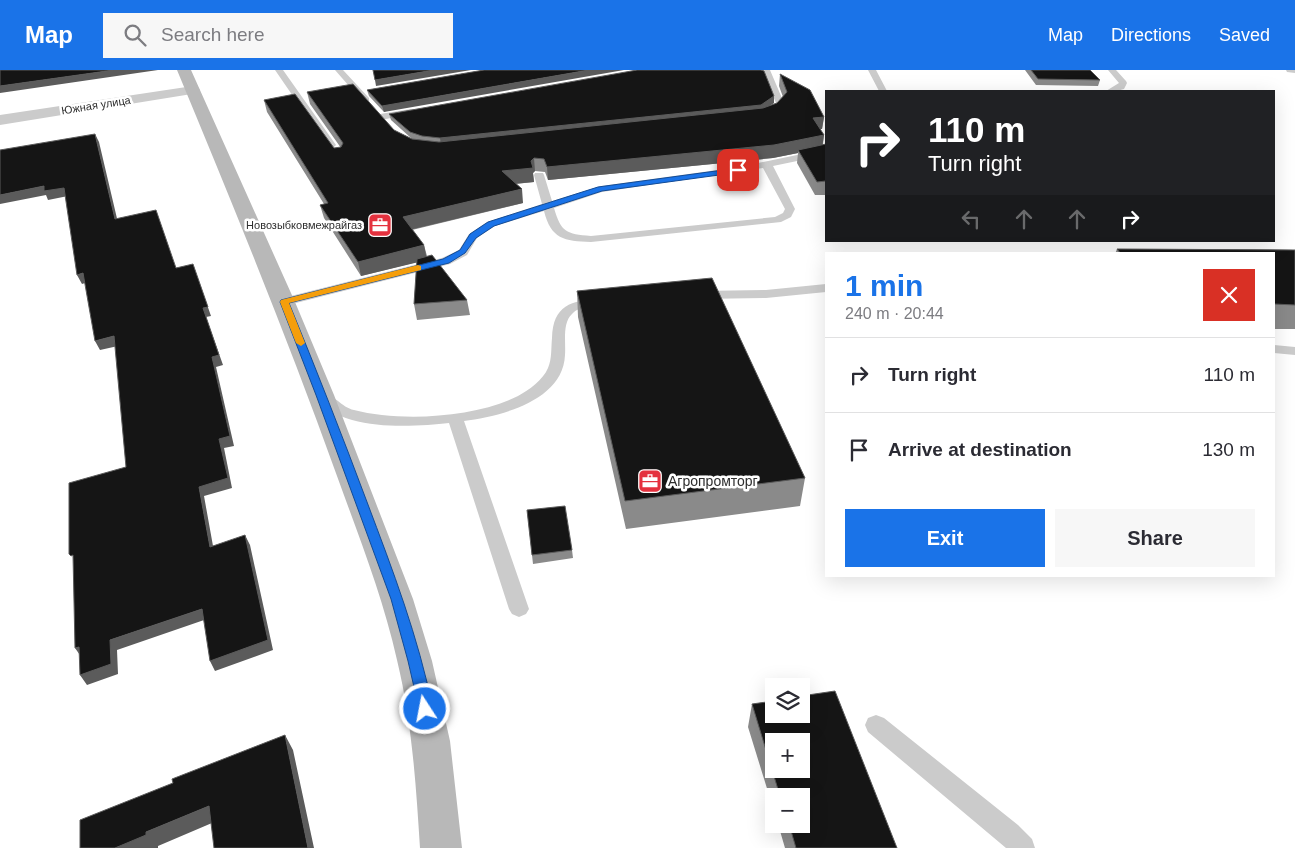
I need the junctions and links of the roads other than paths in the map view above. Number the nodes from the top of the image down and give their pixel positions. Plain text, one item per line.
1 (279, 70) edge
2 (351, 70) edge
3 (766, 70) edge
4 (872, 70) edge
5 (1112, 70) edge
6 (1290, 70) edge
7 (340, 71) edge
8 (1295, 72) edge
9 (188, 80) edge
10 (882, 90) edge
11 (1113, 90) edge
12 (419, 110) edge
13 (756, 117) edge
14 (0, 120) edge
15 (334, 150) edge
16 (825, 152) edge
17 (767, 165) junction
18 (539, 175) edge
19 (547, 206) junction
20 (825, 288) edge
21 (682, 295) edge
22 (617, 300) edge
23 (284, 302) junction
24 (1275, 349) edge
25 (1295, 351) edge
26 (321, 395) junction
27 (455, 418) junction
28 (519, 609) dead end
29 (876, 725) dead end
30 (441, 848) edge
31 (1023, 848) edge

1 - 15 lane
2 - 7 lane
3 - 13 lane
4 - 10 lane
5 - 11 lane
6 - 8 lane
7 - 12 lane
9 - 14 street, Южная улица
9 - 23 street
16 - 17 lane
17 - 19 lane
17 - 19 lane
18 - 19 lane
19 - 23 lane
20 - 21 lane
22 - 27 lane
23 - 26 street
24 - 25 lane
26 - 27 lane
26 - 30 street
27 - 28 lane
29 - 31 lane

